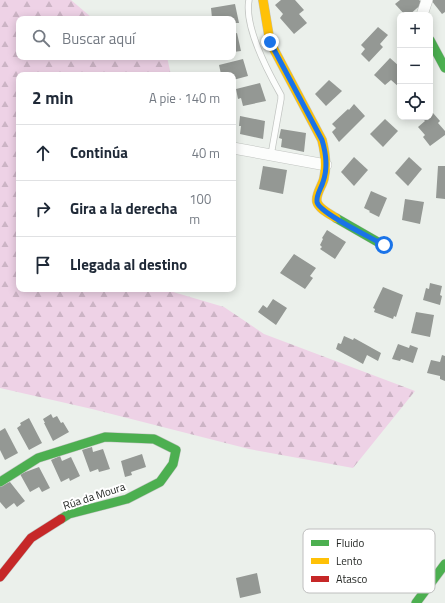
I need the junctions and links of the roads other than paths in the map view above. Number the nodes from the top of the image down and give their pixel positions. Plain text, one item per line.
1 (248, 0) edge
2 (263, 0) edge
3 (427, 0) edge
4 (423, 12) edge
5 (433, 46) edge
6 (445, 68) edge
7 (236, 149) edge
8 (271, 155) junction
9 (326, 165) junction
10 (384, 245) dead end
11 (0, 482) edge
12 (445, 564) edge
13 (0, 577) edge
14 (435, 577) edge
15 (423, 593) edge
16 (416, 603) edge

1 - 8 lane
2 - 9 street
3 - 4 street
5 - 6 street
7 - 8 street
8 - 9 street
9 - 10 street
11 - 13 street, Rúa da Moura
12 - 14 street
15 - 16 street

